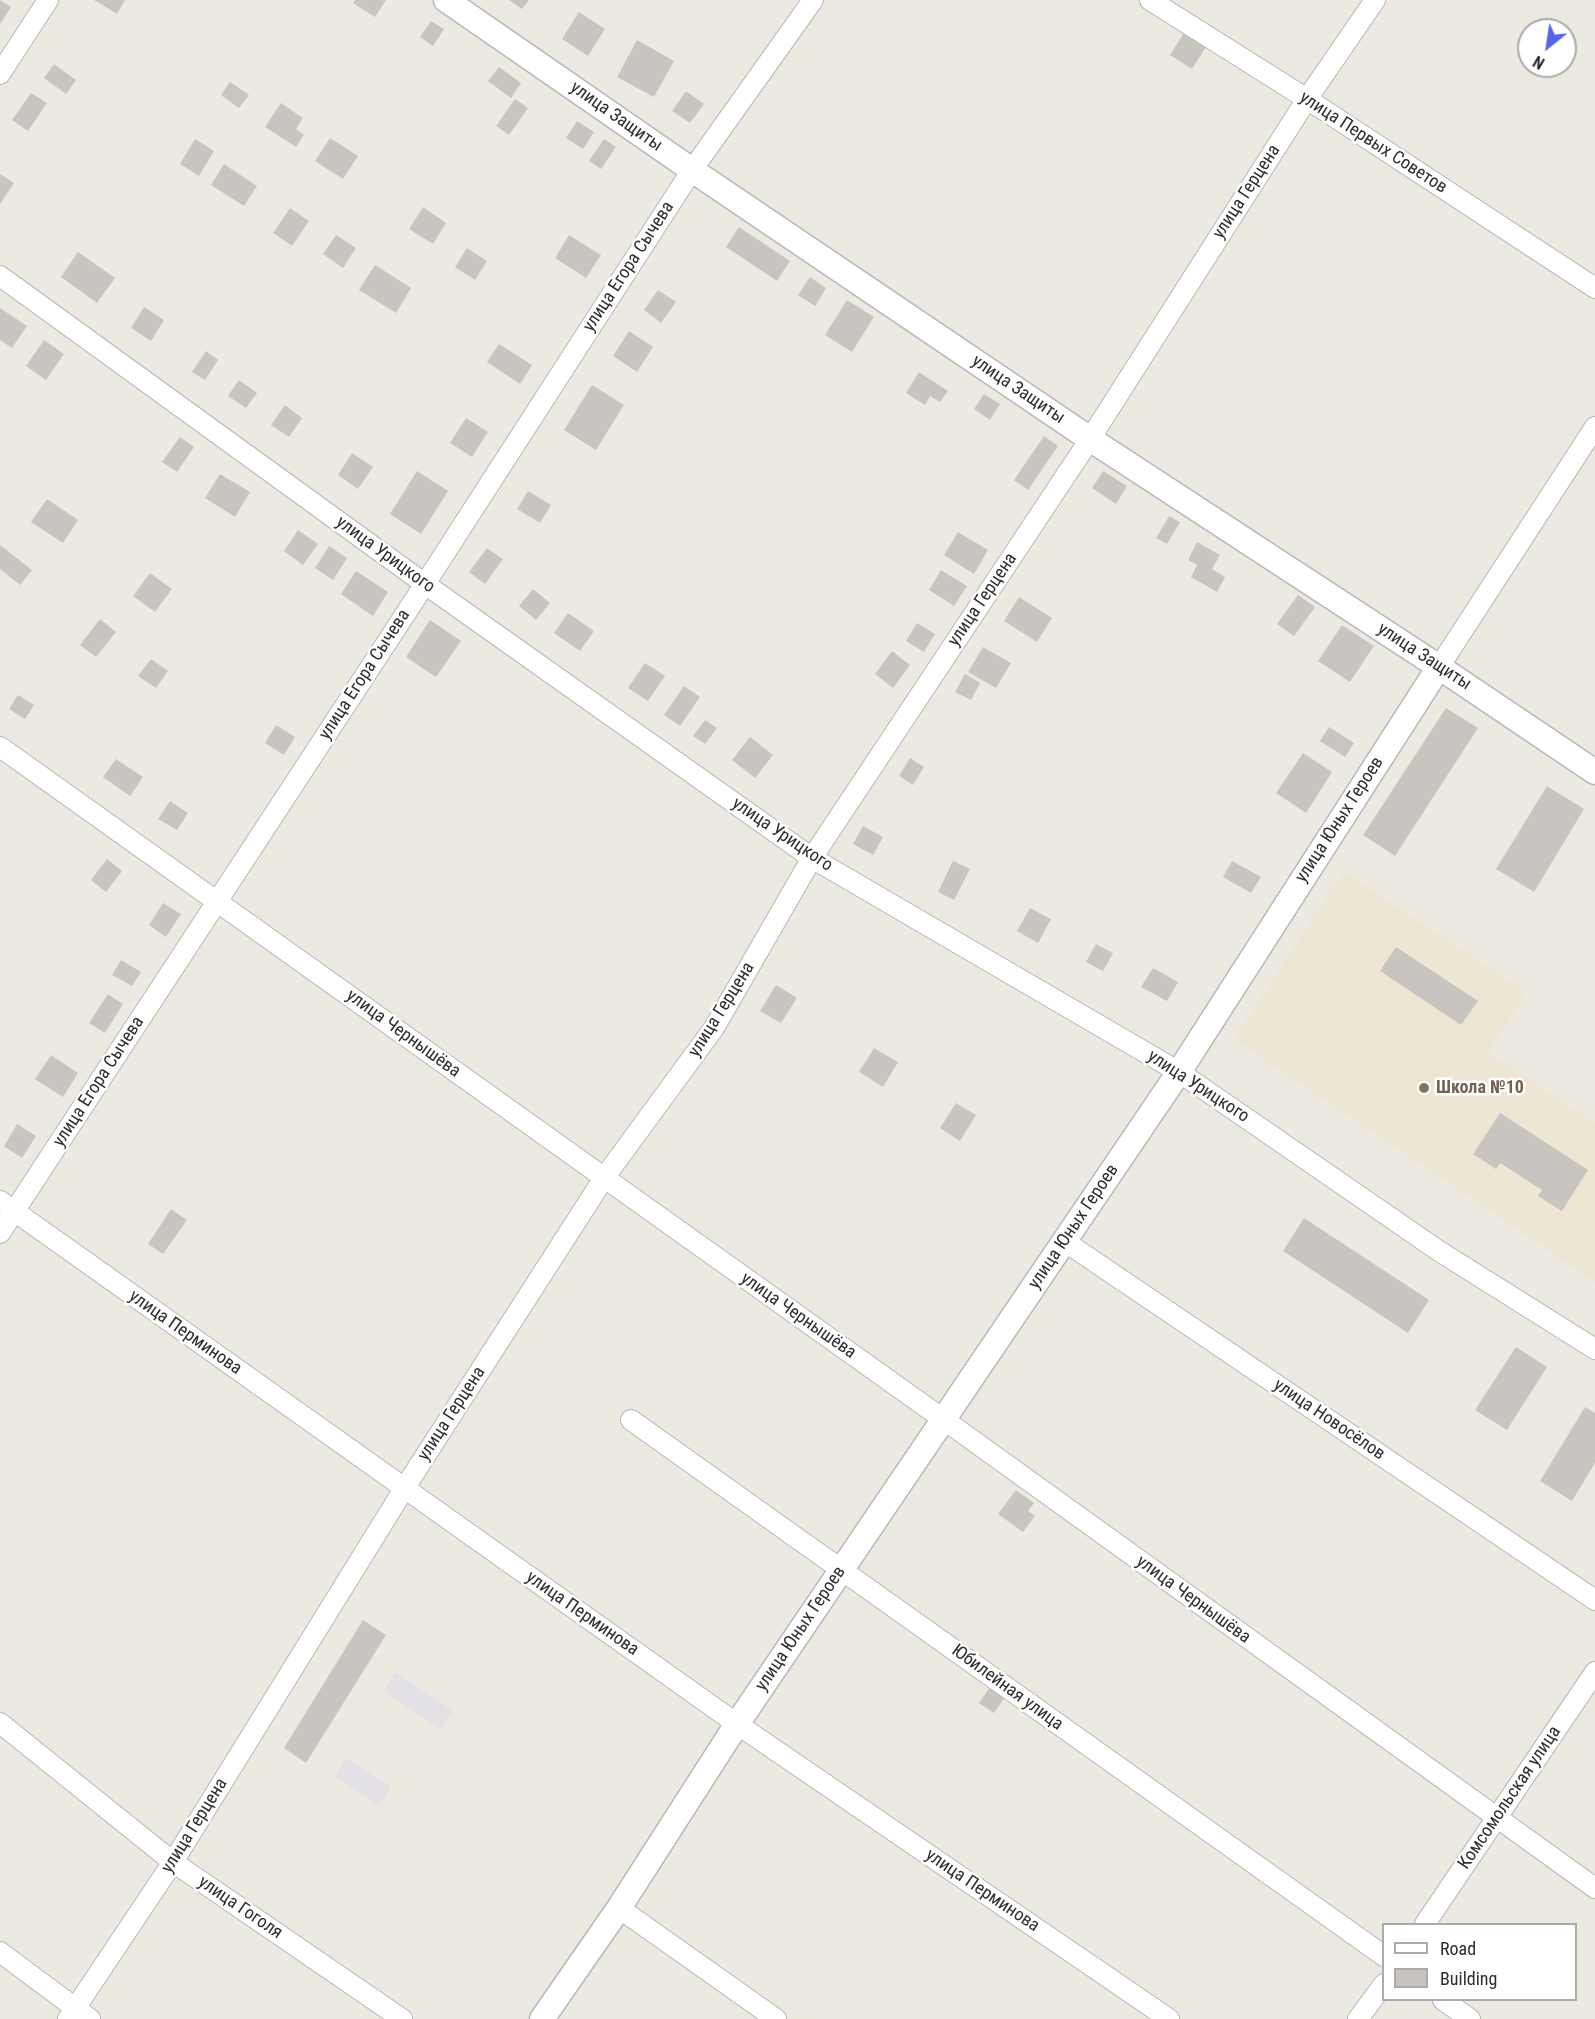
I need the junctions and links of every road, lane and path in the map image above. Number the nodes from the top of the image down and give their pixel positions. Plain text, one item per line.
1 (48, 0) edge
2 (446, 0) edge
3 (813, 0) edge
4 (1150, 0) edge
5 (1375, 0) edge
6 (0, 74) edge
7 (1307, 99) junction
8 (692, 170) junction
9 (0, 276) edge
10 (1595, 288) edge
11 (1595, 427) edge
12 (1090, 439) junction
13 (425, 584) junction
14 (1439, 667) junction
15 (0, 747) edge
16 (1595, 772) edge
17 (812, 858) junction
18 (217, 900) junction
19 (1179, 1072) junction
20 (604, 1178) junction
21 (7, 1207) edge
22 (0, 1233) edge
23 (1064, 1241) junction
24 (1595, 1349) edge
25 (943, 1419) junction
26 (631, 1420) dead end
27 (404, 1489) junction
28 (842, 1569) junction
29 (1595, 1600) edge
30 (1595, 1672) edge
31 (0, 1723) edge
32 (737, 1724) junction
33 (1497, 1819) junction
34 (173, 1862) junction
35 (1595, 1888) edge
36 (619, 1908) junction
37 (1426, 1923) edge
38 (0, 1952) edge
39 (1382, 1955) edge
40 (1382, 1985) edge
41 (1444, 2001) edge
42 (78, 2015) edge
43 (402, 2019) edge
44 (542, 2019) edge
45 (776, 2019) edge
46 (1170, 2019) edge
47 (1358, 2019) edge
48 (1470, 2019) edge

1 - 6 street
2 - 8 street, улица Защиты
3 - 8 street, улица Егора Сычева
4 - 7 street, улица Первых Советов
5 - 7 street, улица Герцена
7 - 10 street, улица Первых Советов
7 - 12 street, улица Герцена
8 - 12 street, улица Защиты
8 - 13 street, улица Егора Сычева
9 - 13 street, улица Урицкого
11 - 14 street, улица Юных Героев
12 - 14 street, улица Защиты
12 - 17 street, улица Герцена
13 - 17 street, улица Урицкого
13 - 18 street, улица Егора Сычева
14 - 16 street, улица Защиты
14 - 19 street, улица Юных Героев
15 - 18 street, улица Чернышёва
17 - 19 street, улица Урицкого
17 - 20 street, улица Герцена
18 - 20 street, улица Чернышёва
18 - 21 street, улица Егора Сычева
19 - 23 street, улица Юных Героев
19 - 24 street, улица Урицкого
20 - 25 street, улица Чернышёва
20 - 27 street, улица Герцена
21 - 22 street, улица Егора Сычева
21 - 27 street, улица Перминова
23 - 25 street, улица Юных Героев
23 - 29 street, улица Новосёлов
25 - 28 street, улица Юных Героев
25 - 33 street, улица Чернышёва
26 - 28 street, Юбилейная улица
27 - 32 street, улица Перминова
27 - 34 street, улица Герцена
28 - 32 street, улица Юных Героев
28 - 39 street, Юбилейная улица
30 - 33 street, Комсомольская улица
31 - 34 street, улица Гоголя
32 - 36 street, улица Юных Героев
32 - 46 street, улица Перминова
33 - 35 street, улица Чернышёва
33 - 37 street, Комсомольская улица
34 - 42 street, улица Герцена
34 - 43 street, улица Гоголя
36 - 44 street, улица Юных Героев
36 - 45 street
38 - 42 street
40 - 47 street
41 - 48 street

